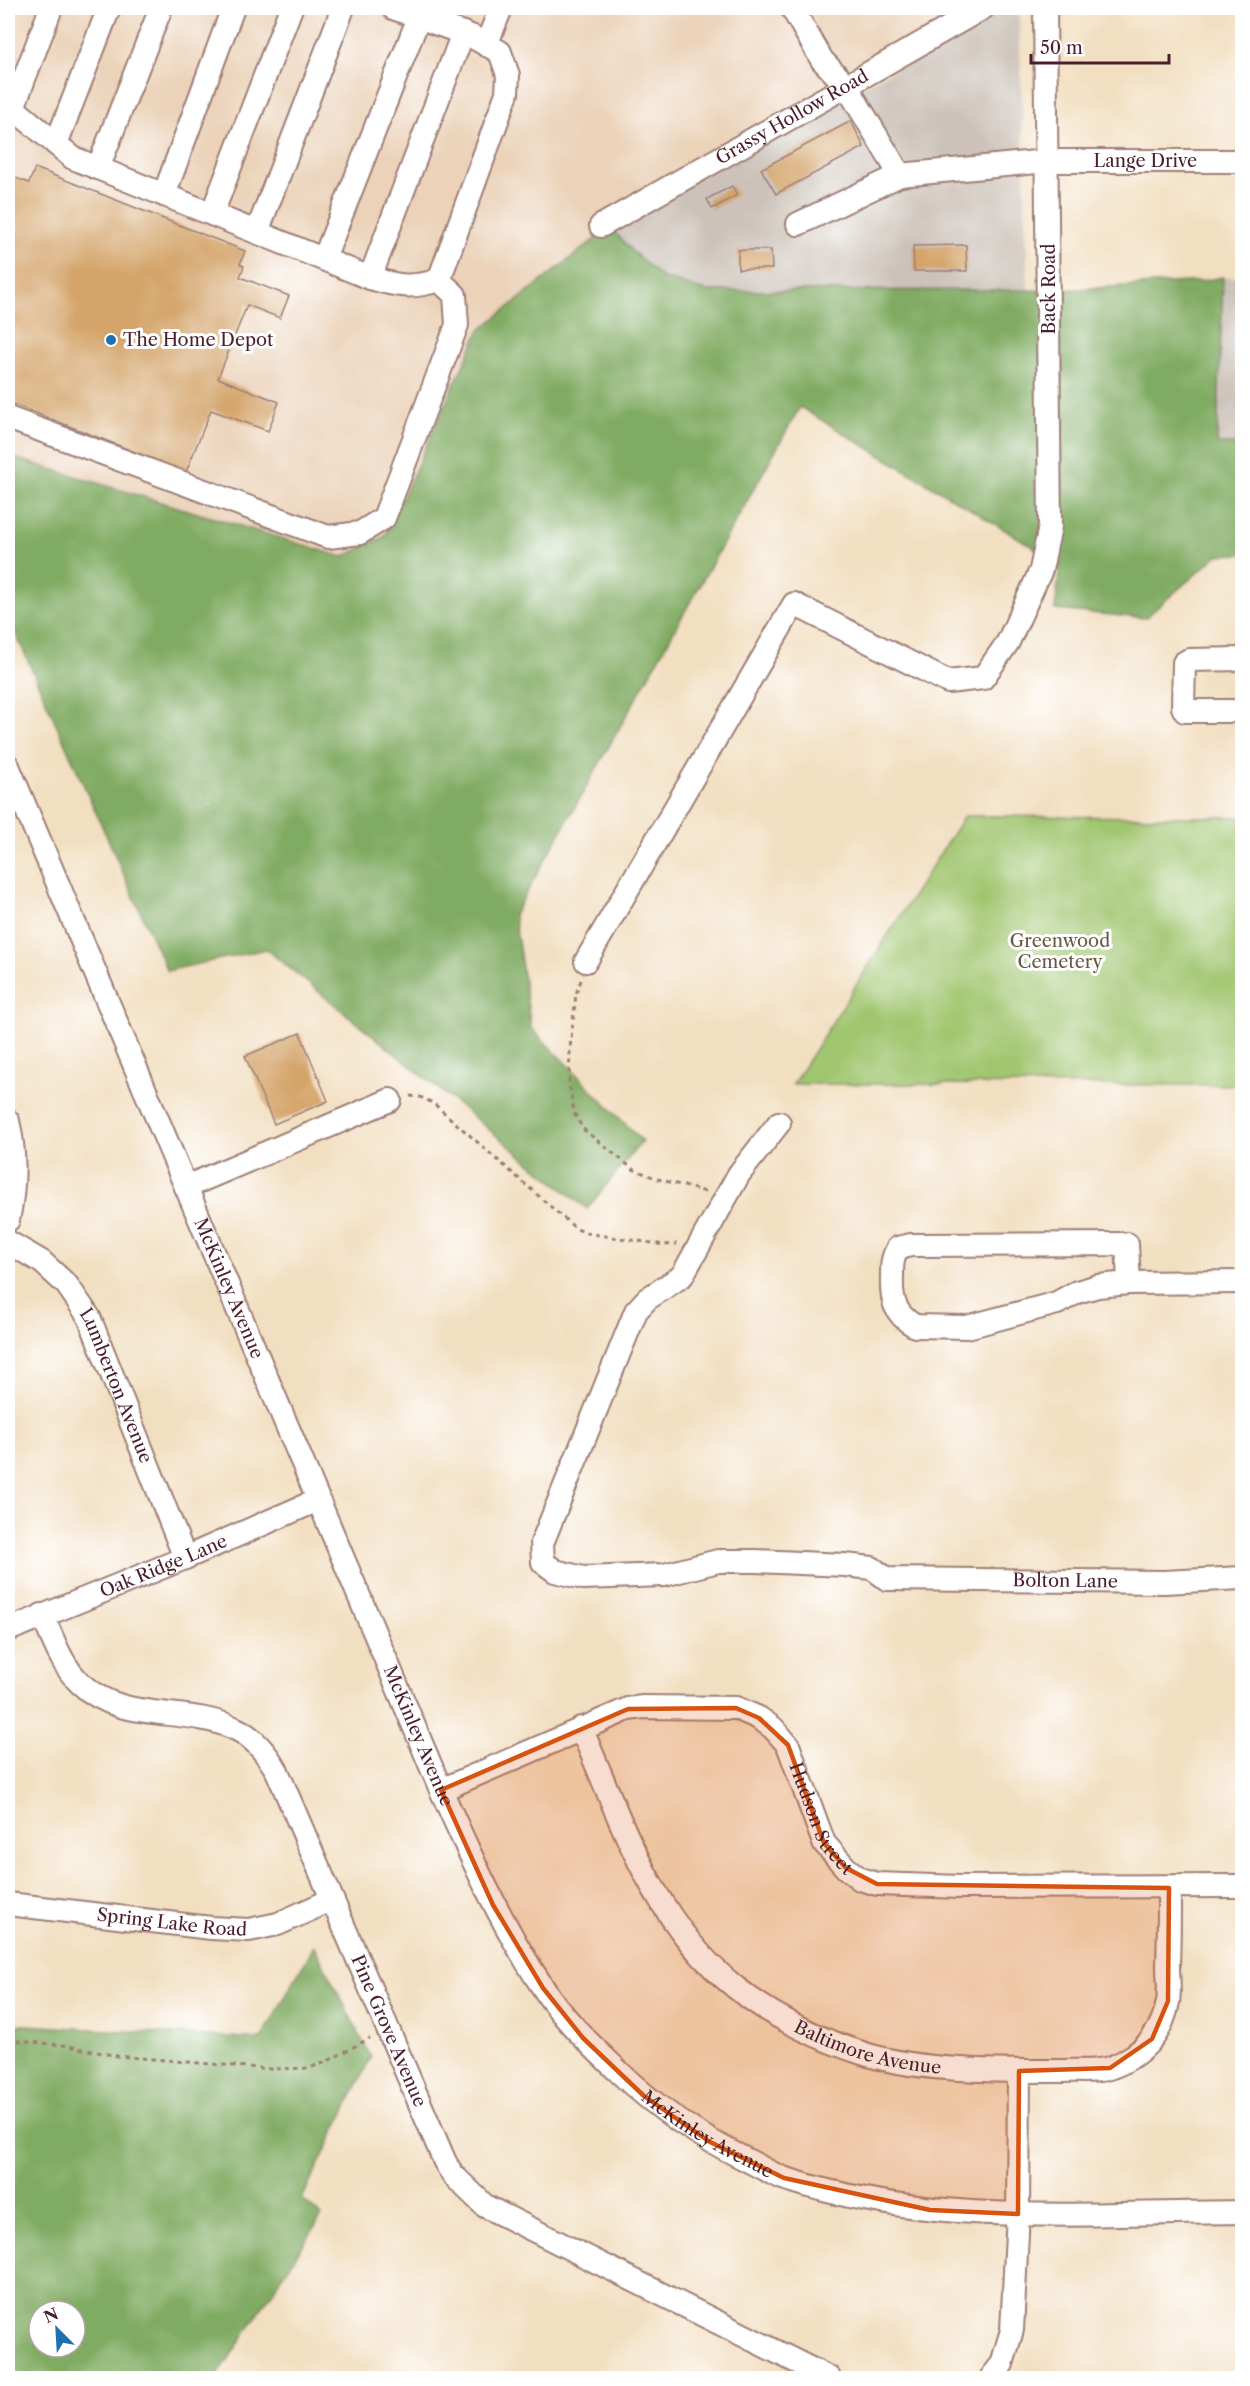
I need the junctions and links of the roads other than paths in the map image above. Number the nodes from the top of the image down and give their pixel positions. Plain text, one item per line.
1 (51, 8) edge
2 (109, 8) edge
3 (161, 8) edge
4 (233, 8) edge
5 (291, 8) edge
6 (343, 8) edge
7 (393, 8) edge
8 (501, 8) edge
9 (792, 8) edge
10 (983, 8) edge
11 (1045, 8) edge
12 (419, 17) junction
13 (463, 33) junction
14 (486, 45) junction
15 (846, 85) junction
16 (10, 107) edge
17 (56, 144) junction
18 (1047, 161) junction
19 (1242, 161) edge
20 (98, 168) junction
21 (900, 175) junction
22 (164, 195) junction
23 (212, 214) junction
24 (798, 224) dead end
25 (601, 226) dead end
26 (257, 232) junction
27 (324, 259) junction
28 (370, 278) junction
29 (440, 280) junction
30 (8, 418) edge
31 (1242, 659) edge
32 (1242, 711) edge
33 (8, 766) edge
34 (586, 961) road end
35 (390, 1100) road end
36 (8, 1121) edge
37 (779, 1123) dead end
38 (186, 1188) junction
39 (8, 1220) edge
40 (8, 1242) edge
41 (1242, 1282) edge
42 (1129, 1283) junction
43 (318, 1500) junction
44 (185, 1558) junction
45 (1242, 1578) edge
46 (42, 1615) junction
47 (8, 1630) edge
48 (581, 1728) junction
49 (441, 1790) junction
50 (1242, 1886) edge
51 (1169, 1888) junction
52 (331, 1900) junction
53 (8, 1904) edge
54 (1019, 2071) junction
55 (1242, 2212) edge
56 (1018, 2214) junction
57 (829, 2379) edge
58 (991, 2379) edge

1 - 16 street
2 - 17 street
3 - 20 street
4 - 22 street
5 - 23 street
6 - 26 street
7 - 12 street
8 - 14 street
9 - 15 street
10 - 15 street, Grassy Hollow Road
11 - 18 street, Back Road
12 - 13 street
12 - 27 street
13 - 14 street
13 - 28 street
14 - 29 street
15 - 21 street
15 - 25 street, Grassy Hollow Road
16 - 17 street
17 - 20 street
18 - 19 street, Lange Drive
18 - 21 street, Lange Drive
18 - 34 street, Back Road
20 - 22 street
21 - 24 street, Lange Drive
22 - 23 street
23 - 26 street
26 - 27 street
27 - 28 street
28 - 29 street
29 - 30 street
31 - 32 street
33 - 38 street, McKinley Avenue
35 - 38 street
36 - 39 street
37 - 45 street, Bolton Lane
38 - 43 street, McKinley Avenue
40 - 44 street, Lumberton Avenue
41 - 42 street
42 - 42 street
43 - 44 street, Oak Ridge Lane
43 - 49 street, McKinley Avenue
44 - 46 street, Oak Ridge Lane
46 - 47 street, Oak Ridge Lane
46 - 52 street, Pine Grove Avenue
48 - 49 street, Hudson Street
48 - 51 street, Hudson Street
48 - 54 street, Baltimore Avenue
49 - 56 street, McKinley Avenue
50 - 51 street, Hudson Street
51 - 54 street, Baltimore Avenue
52 - 53 street, Spring Lake Road
52 - 57 street, Pine Grove Avenue
54 - 56 street
55 - 56 street, McKinley Avenue
56 - 58 street

